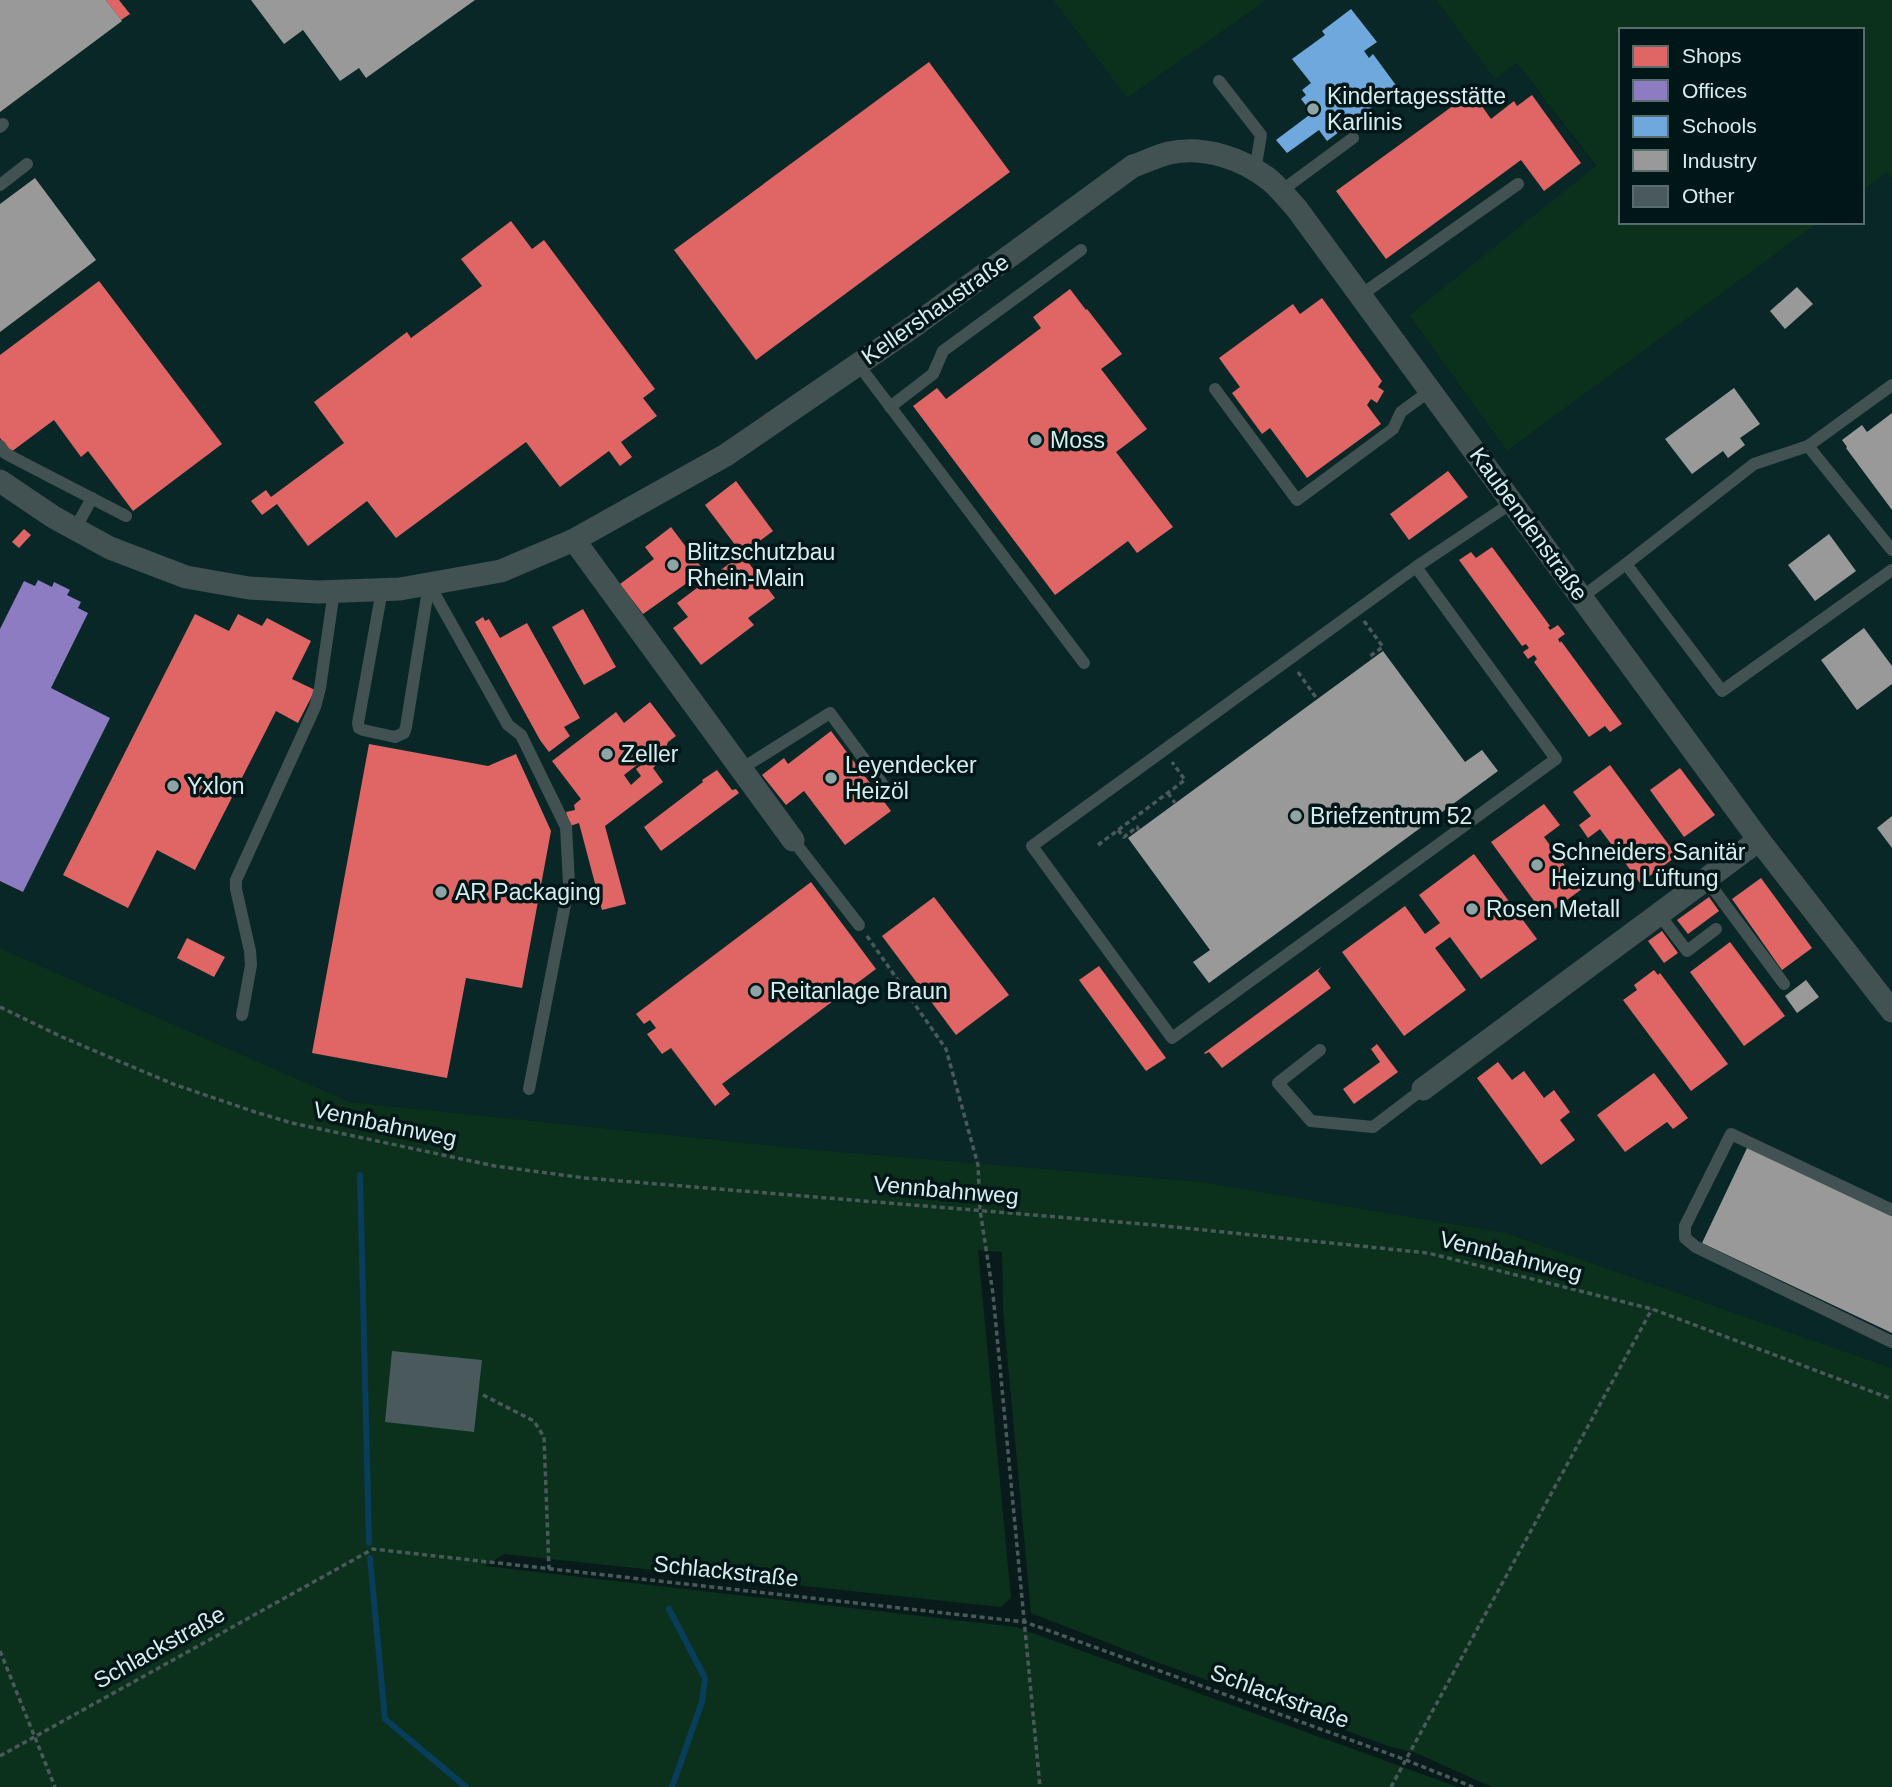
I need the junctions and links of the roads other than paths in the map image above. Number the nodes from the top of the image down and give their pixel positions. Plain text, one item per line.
1 (1219, 81) dead end
2 (1353, 138) dead end
3 (27, 164) dead end
4 (1255, 170) junction
5 (1518, 184) dead end
6 (0, 185) edge
7 (1281, 191) junction
8 (1297, 209) joint
9 (1081, 250) dead end
10 (1360, 295) junction
11 (858, 364) junction
12 (1892, 384) edge
13 (1215, 389) dead end
14 (1431, 390) junction
15 (890, 407) junction
16 (0, 446) edge
17 (1808, 446) junction
18 (0, 481) edge
19 (92, 498) junction
20 (1513, 502) junction
21 (126, 516) dead end
22 (75, 529) junction
23 (574, 540) junction
24 (1892, 550) edge
25 (1626, 564) junction
26 (1416, 567) junction
27 (1892, 570) edge
28 (429, 584) junction
29 (382, 590) junction
30 (334, 591) junction
31 (1582, 597) junction
32 (1084, 663) dead end
33 (741, 769) junction
34 (886, 789) dead end
35 (793, 840) joint
36 (1759, 840) junction
37 (1706, 879) junction
38 (1659, 914) junction
39 (859, 925) road end
40 (1716, 929) dead end
41 (1784, 984) dead end
42 (1892, 1011) edge
43 (243, 1015) dead end
44 (1320, 1050) dead end
45 (529, 1089) dead end
46 (1423, 1089) joint
47 (1892, 1210) edge
48 (1892, 1342) edge

1 - 4 lane
2 - 7 lane
3 - 6 lane
4 - 7 street, Kellershaustraße
4 - 11 street, Kellershaustraße
5 - 10 lane
7 - 8 street, Kellershaustraße
8 - 10 street, Kaubendenstraße
9 - 15 lane
10 - 14 street, Kaubendenstraße
11 - 15 lane
11 - 23 street, Kellershaustraße
12 - 17 lane
13 - 14 lane
14 - 20 street, Kaubendenstraße
15 - 32 lane
16 - 19 lane
17 - 24 lane
17 - 25 lane
18 - 22 street, Kellershaustraße
19 - 21 lane
19 - 22 lane
20 - 26 lane
20 - 31 street, Kaubendenstraße
22 - 30 street, Kellershaustraße
23 - 28 street, Kellershaustraße
23 - 33 street
25 - 27 lane
25 - 31 lane
26 - 26 lane
28 - 29 street, Kellershaustraße
28 - 29 lane
28 - 45 lane
29 - 30 street, Kellershaustraße
30 - 43 lane
31 - 36 street, Kaubendenstraße
33 - 34 lane
33 - 35 street
35 - 39 lane
36 - 37 street
36 - 42 street, Kaubendenstraße
37 - 38 street
37 - 41 lane
38 - 40 lane
38 - 46 street
44 - 46 lane
47 - 48 lane

